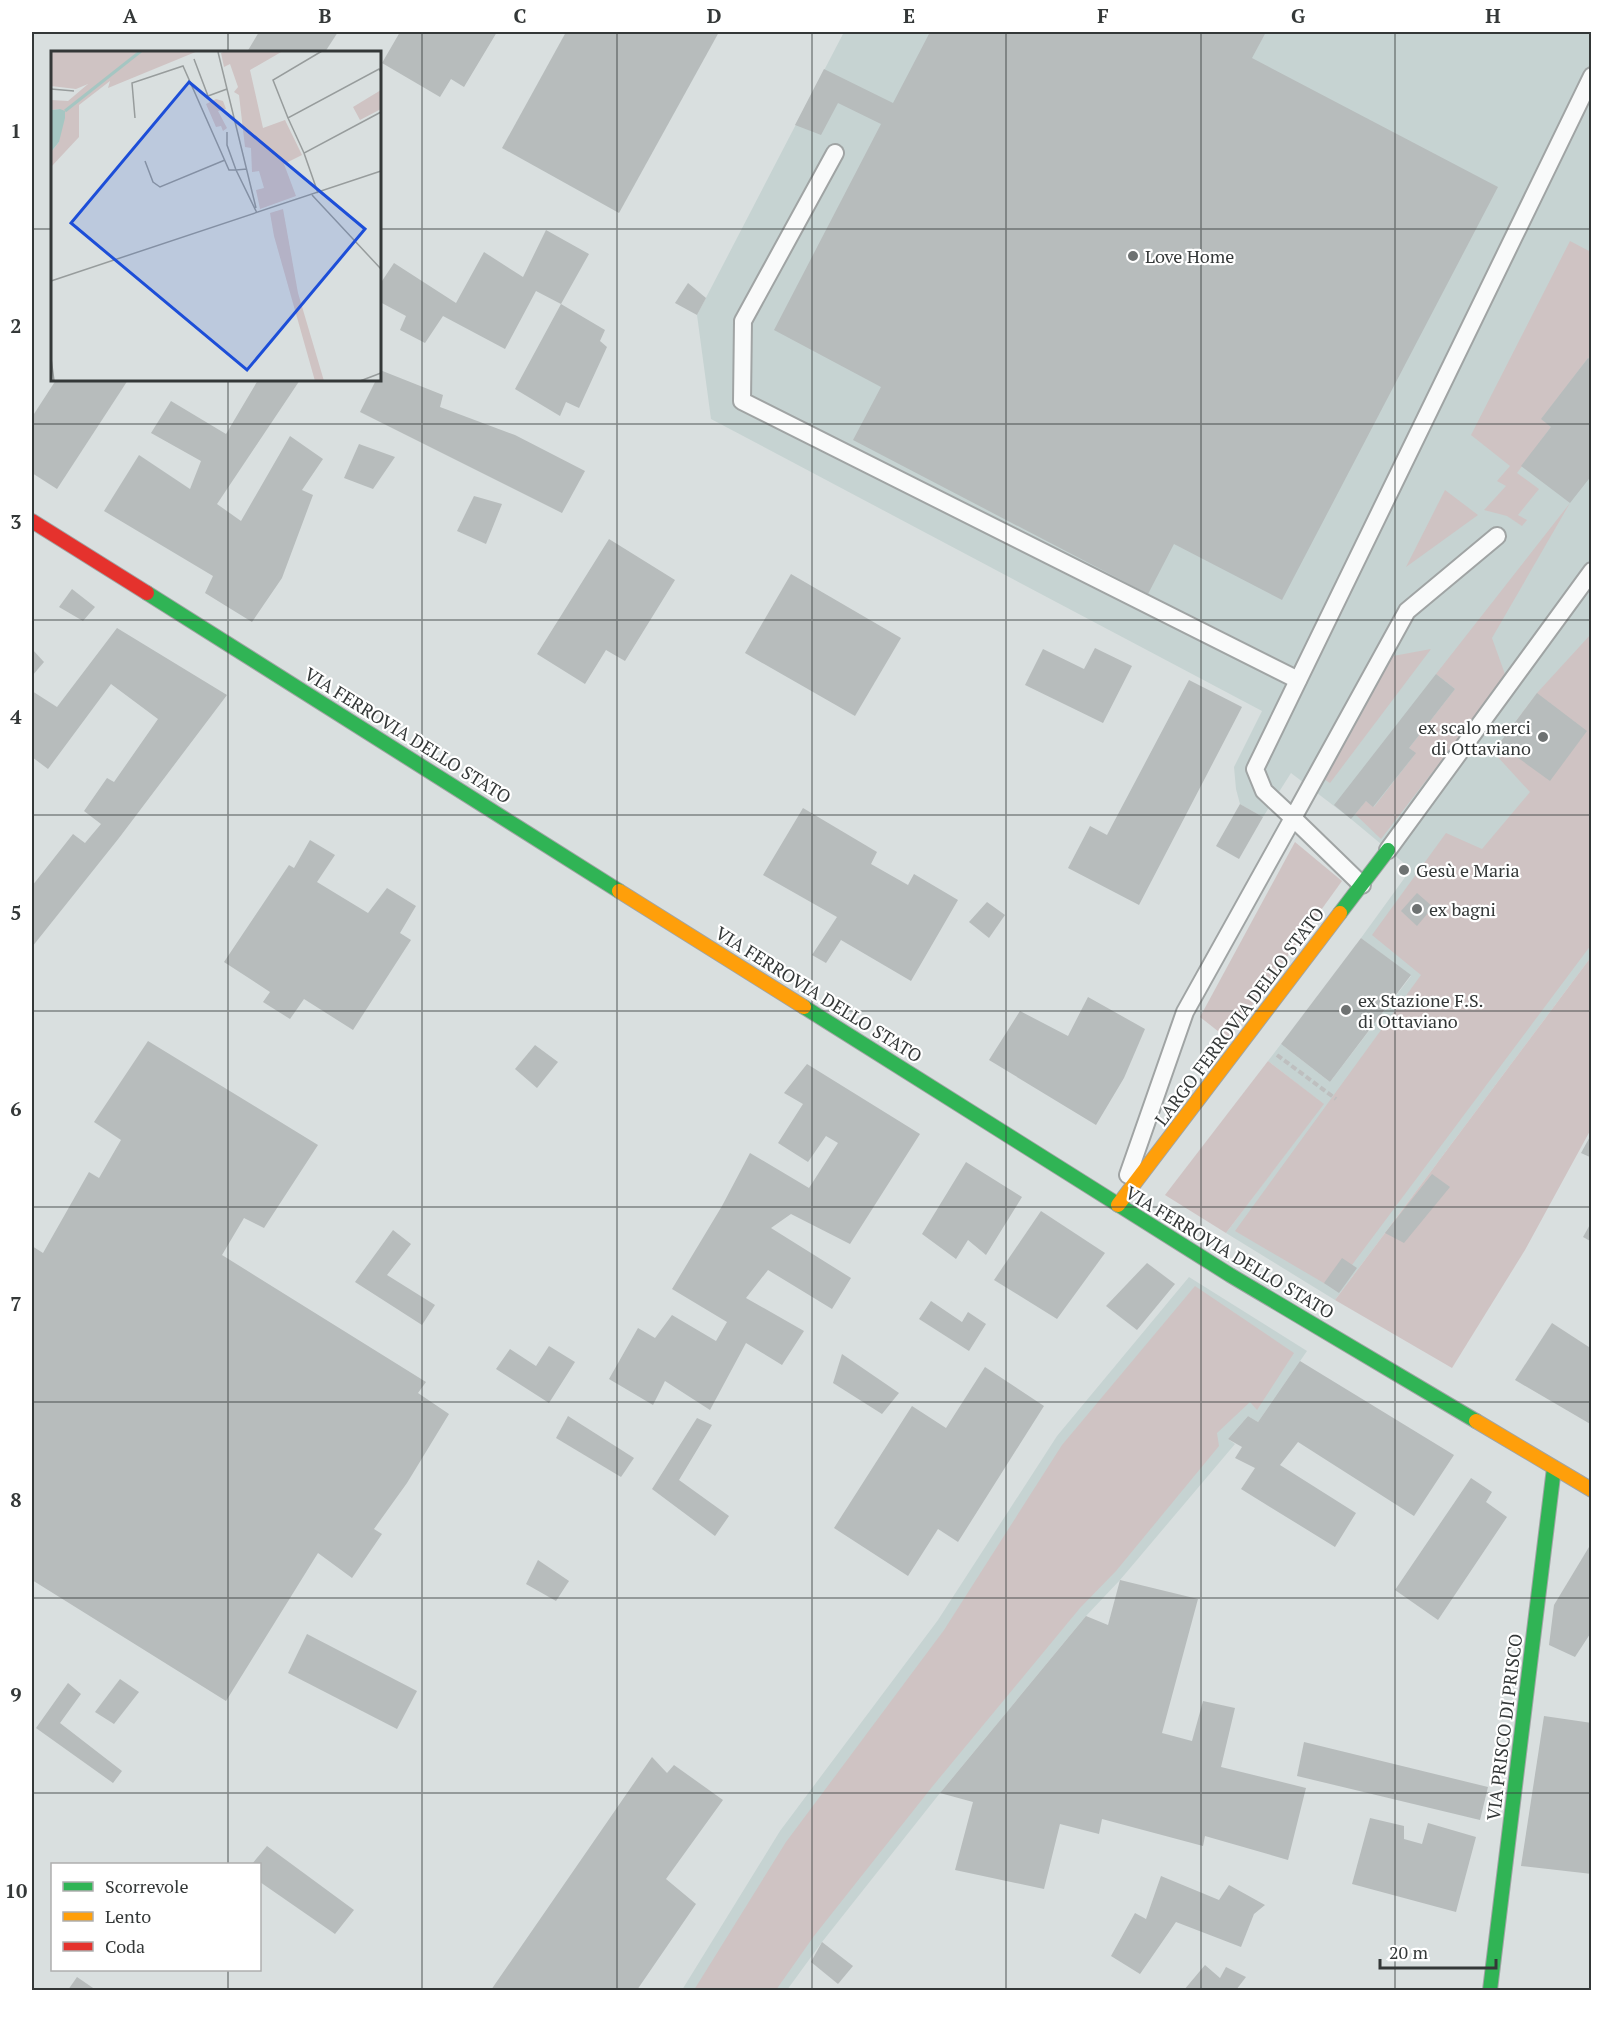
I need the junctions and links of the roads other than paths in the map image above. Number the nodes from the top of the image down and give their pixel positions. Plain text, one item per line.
1 (1592, 76) edge
2 (835, 153) dead end
3 (32, 521) edge
4 (1497, 536) dead end
5 (1592, 571) edge
6 (1298, 680) junction
7 (1293, 818) junction
8 (1388, 850) joint
9 (1362, 885) junction
10 (1118, 1205) junction
11 (1554, 1468) junction
12 (1592, 1490) edge
13 (1490, 1990) edge

1 - 6 lane
2 - 6 lane
3 - 10 main road, VIA FERROVIA DELLO STATO
4 - 7 lane
5 - 8 lane
6 - 7 lane
7 - 9 lane
7 - 10 lane
8 - 9 main road, LARGO FERROVIA DELLO STATO
9 - 10 main road, LARGO FERROVIA DELLO STATO
10 - 11 main road, VIA FERROVIA DELLO STATO
11 - 12 main road, VIA FERROVIA DELLO STATO
11 - 13 main road, VIA PRISCO DI PRISCO

